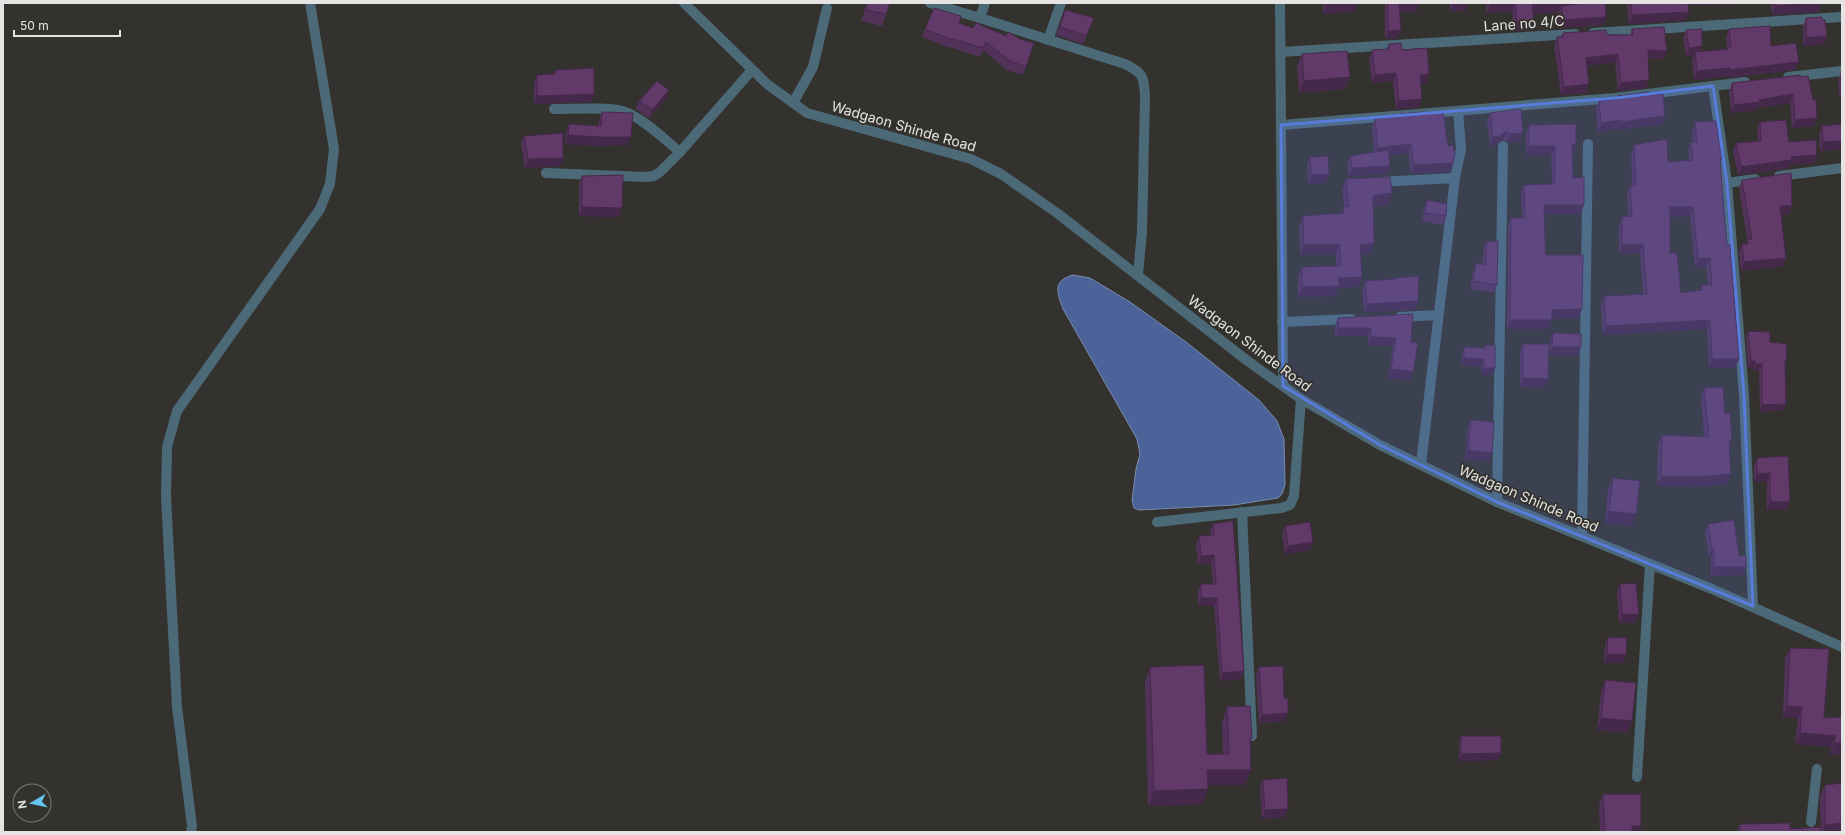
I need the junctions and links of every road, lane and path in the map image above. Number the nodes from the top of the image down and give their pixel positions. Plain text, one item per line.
1 (310, 3) edge
2 (684, 3) edge
3 (930, 3) edge
4 (985, 3) edge
5 (1061, 3) edge
6 (1280, 3) edge
7 (827, 8) dead end
8 (1842, 17) edge
9 (980, 18) junction
10 (1048, 40) junction
11 (1280, 52) junction
12 (752, 70) junction
13 (1842, 70) edge
14 (1781, 78) edge
15 (1758, 81) edge
16 (1713, 86) junction
17 (793, 103) junction
18 (554, 109) dead end
19 (1458, 110) junction
20 (1281, 124) junction
21 (1588, 144) dead end
22 (1502, 146) dead end
23 (680, 152) junction
24 (1842, 168) edge
25 (546, 173) dead end
26 (1454, 178) junction
27 (1365, 182) edge
28 (1727, 182) junction
29 (1138, 274) junction
30 (1438, 315) junction
31 (1392, 317) edge
32 (1360, 318) edge
33 (1282, 322) junction
34 (1283, 386) junction
35 (1301, 399) junction
36 (1421, 464) junction
37 (1497, 502) junction
38 (1242, 512) junction
39 (1157, 522) dead end
40 (1582, 536) junction
41 (1650, 564) junction
42 (1753, 606) junction
43 (1842, 647) edge
44 (1252, 736) edge
45 (1817, 769) dead end
46 (1637, 776) dead end
47 (1811, 822) dead end
48 (191, 832) edge

1 - 48 street
2 - 12 street, Wadgaon Shinde Road
3 - 9 street
4 - 9 street
5 - 10 street
6 - 11 street
7 - 17 street
8 - 11 street, Lane no 4/C
9 - 10 street
10 - 29 street
11 - 20 street
12 - 17 street, Wadgaon Shinde Road
12 - 23 street
13 - 14 street
15 - 16 street
16 - 19 street
16 - 28 street
17 - 29 street, Wadgaon Shinde Road
18 - 23 street
19 - 20 street
19 - 26 street
20 - 33 street
21 - 40 street
22 - 37 street
23 - 25 street
24 - 28 street
26 - 27 street
26 - 30 street
28 - 42 street
29 - 34 street, Wadgaon Shinde Road
30 - 31 street
30 - 36 street
32 - 33 street
33 - 34 street
34 - 35 street, Wadgaon Shinde Road
35 - 36 street, Wadgaon Shinde Road
35 - 38 street
36 - 37 street, Wadgaon Shinde Road
37 - 40 street, Wadgaon Shinde Road
38 - 39 street
38 - 44 street
40 - 41 street, Wadgaon Shinde Road
41 - 42 street, Wadgaon Shinde Road
41 - 46 street
42 - 43 street, Wadgaon Shinde Road
45 - 47 street

